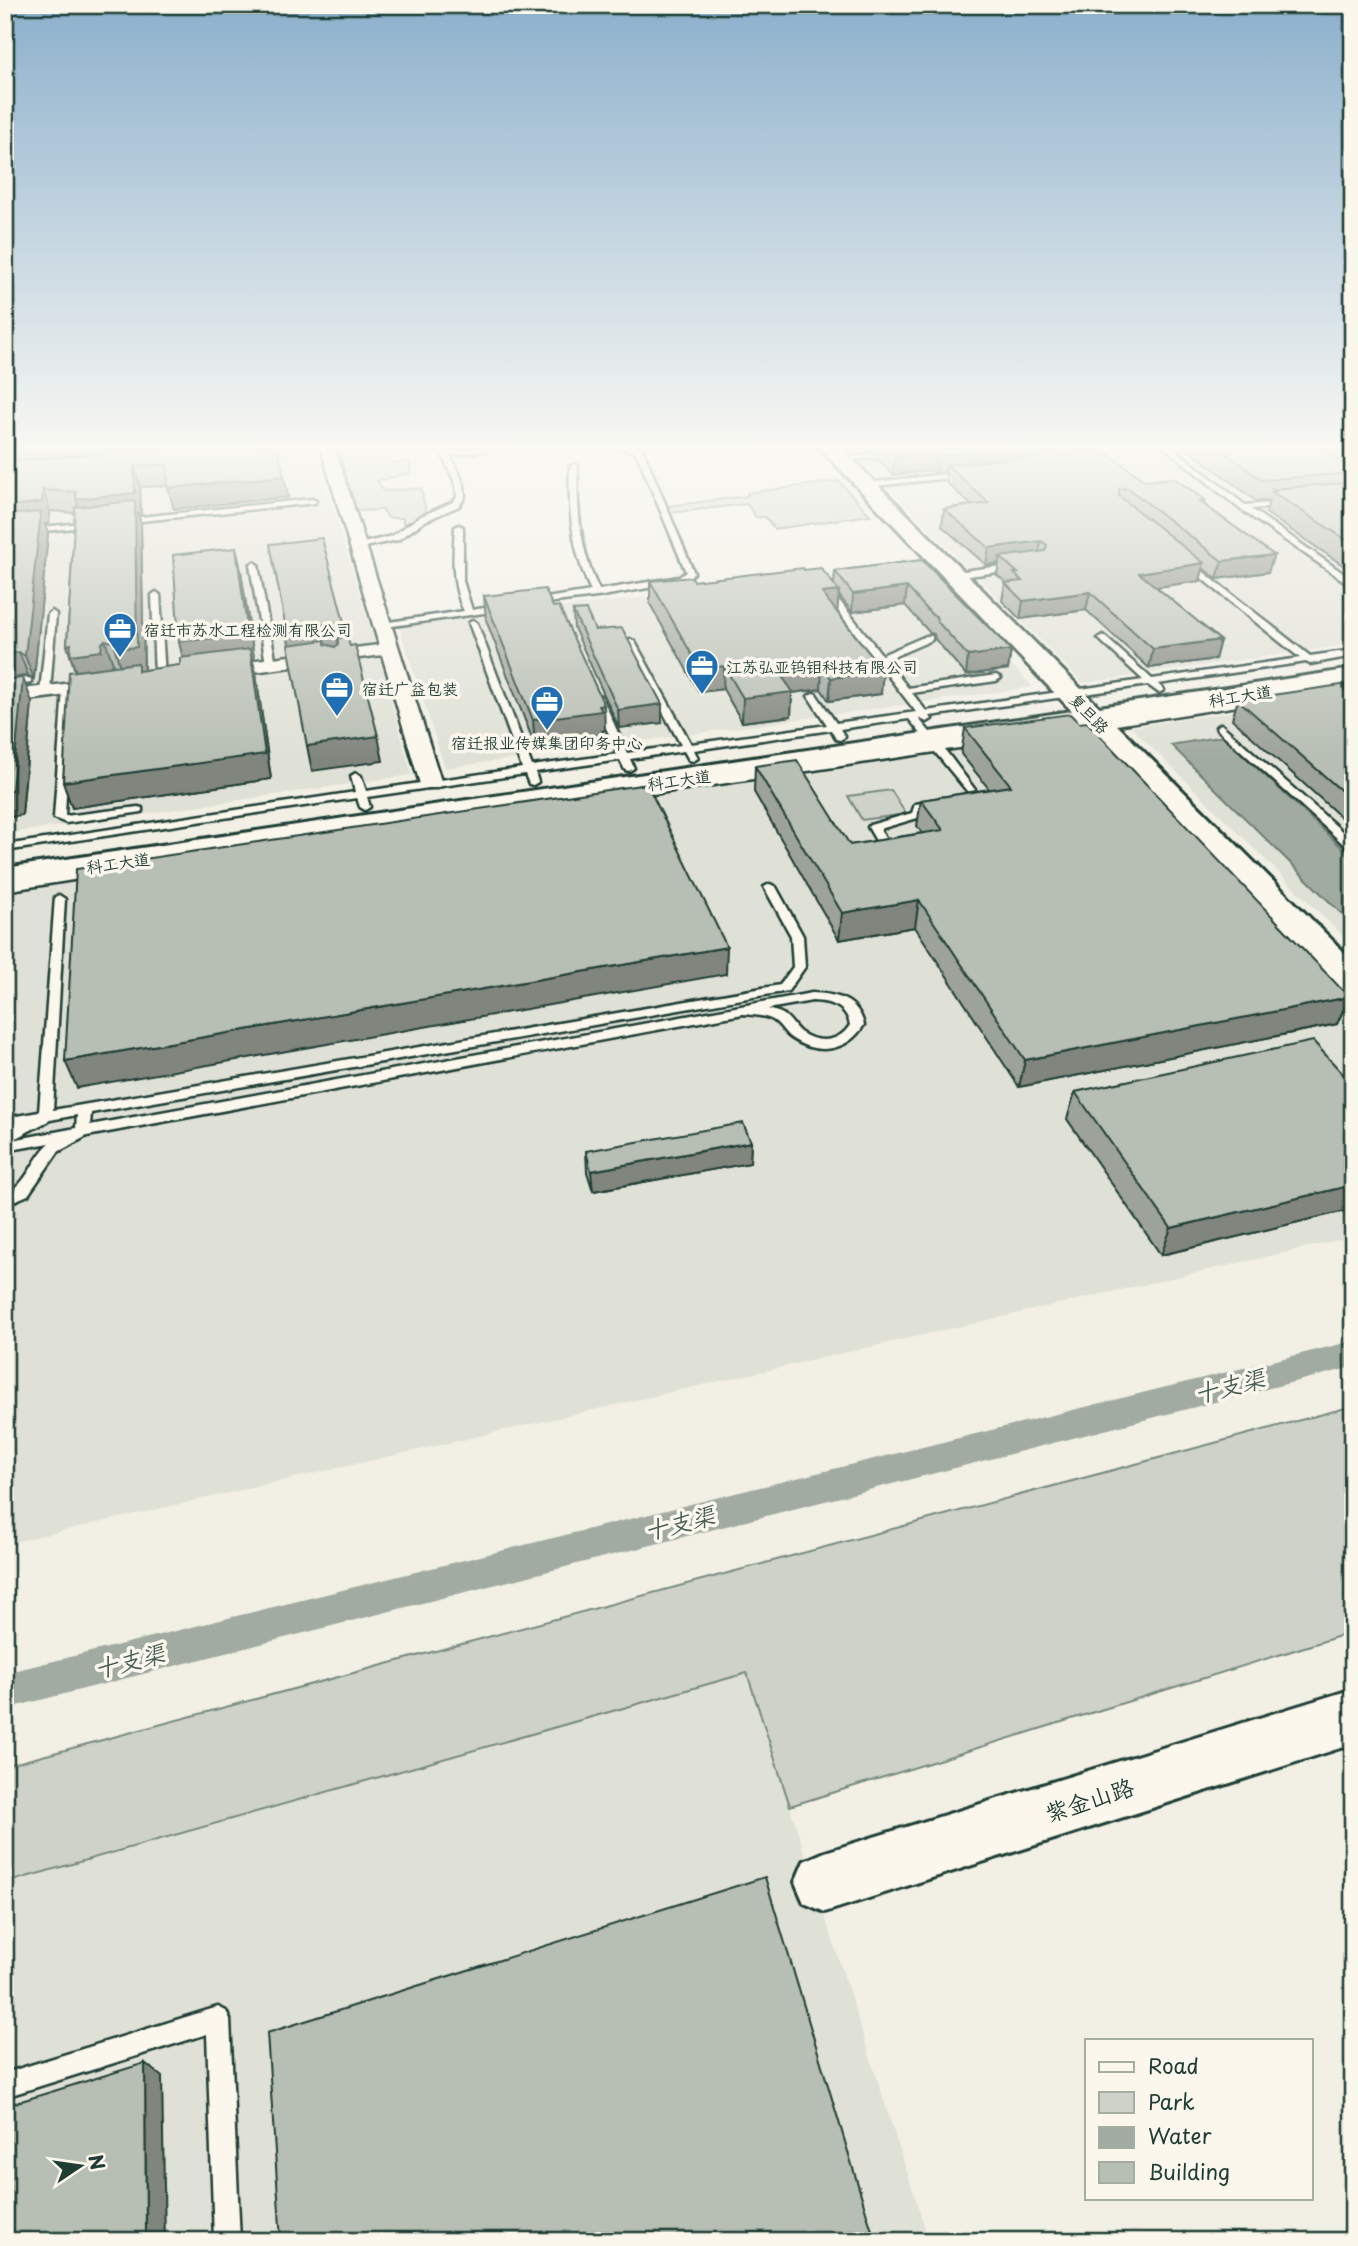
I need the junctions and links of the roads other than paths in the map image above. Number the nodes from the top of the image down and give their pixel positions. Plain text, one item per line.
1 (359, 550) edge
2 (458, 550) edge
3 (582, 550) edge
4 (680, 550) edge
5 (930, 550) edge
6 (1304, 550) edge
7 (1174, 552) edge
8 (254, 565) dead end
9 (1027, 565) edge
10 (955, 575) junction
11 (1353, 584) edge
12 (822, 585) edge
13 (597, 594) junction
14 (156, 595) dead end
15 (520, 605) edge
16 (508, 607) edge
17 (52, 614) dead end
18 (471, 618) junction
19 (382, 626) junction
20 (929, 638) dead end
21 (1103, 638) dead end
22 (630, 642) edge
23 (389, 649) junction
24 (1353, 653) edge
25 (880, 659) junction
26 (1353, 662) edge
27 (1313, 663) junction
28 (271, 664) junction
29 (202, 673) edge
30 (167, 677) joint
31 (1353, 677) edge
32 (996, 678) dead end
33 (28, 681) dead end
34 (591, 683) edge
35 (5, 684) edge
36 (1154, 685) junction
37 (1353, 687) edge
38 (66, 690) junction
39 (905, 691) junction
40 (45, 692) junction
41 (813, 696) dead end
42 (5, 697) edge
43 (1085, 709) junction
44 (1221, 727) dead end
45 (929, 729) junction
46 (836, 731) junction
47 (690, 753) junction
48 (626, 762) junction
49 (356, 776) dead end
50 (531, 776) junction
51 (431, 784) junction
52 (242, 797) dead end
53 (363, 800) junction
54 (138, 810) dead end
55 (243, 812) junction
56 (117, 813) junction
57 (117, 837) junction
58 (5, 848) edge
59 (1353, 848) edge
60 (889, 854) edge
61 (5, 859) edge
62 (5, 878) edge
63 (770, 887) dead end
64 (5, 888) edge
65 (59, 899) dead end
66 (1353, 981) edge
67 (783, 988) junction
68 (812, 997) junction
69 (741, 1003) junction
70 (84, 1110) junction
71 (46, 1116) junction
72 (5, 1123) edge
73 (83, 1132) junction
74 (5, 1137) edge
75 (5, 1146) edge
76 (5, 1200) edge
77 (1353, 1716) edge
78 (825, 1882) dead end
79 (5, 2085) edge
80 (227, 2241) edge

1 - 19 street
2 - 18 lane
3 - 13 lane
4 - 13 lane
5 - 10 street, 复旦路
6 - 11 lane
7 - 27 lane
8 - 28 lane
9 - 10 lane
10 - 43 street, 复旦路
12 - 25 lane
13 - 15 lane
14 - 30 lane
16 - 18 lane
17 - 40 lane
18 - 19 lane
18 - 50 lane
19 - 23 street
20 - 25 lane
21 - 36 lane
22 - 47 lane
23 - 28 street
23 - 51 street
24 - 27 lane
25 - 39 lane
26 - 27 street, 科工大道
27 - 36 street, 科工大道
28 - 29 street
30 - 38 street
31 - 43 street, 科工大道
32 - 39 lane
33 - 35 lane
34 - 48 lane
36 - 43 street, 科工大道
37 - 43 lane
38 - 40 street
38 - 56 lane
39 - 45 lane
40 - 42 street
41 - 46 lane
43 - 45 street, 科工大道
43 - 66 street, 复旦路
44 - 59 lane
45 - 46 street, 科工大道
45 - 60 lane
45 - 62 street, 科工大道
45 - 64 lane
46 - 47 street, 科工大道
47 - 48 street, 科工大道
48 - 50 street, 科工大道
49 - 53 lane
50 - 51 lane
50 - 53 street, 科工大道
51 - 53 lane
52 - 55 lane
53 - 55 lane
53 - 57 street, 科工大道
54 - 56 lane
55 - 57 lane
56 - 57 lane
57 - 58 lane
57 - 61 street, 科工大道
63 - 67 lane
65 - 71 lane
67 - 68 lane
67 - 69 lane
68 - 69 lane
68 - 69 lane
69 - 70 lane
69 - 73 lane
70 - 71 lane
70 - 73 lane
71 - 72 lane
71 - 74 lane
73 - 75 lane
73 - 76 lane
77 - 78 street, 紫金山路
79 - 80 lane

